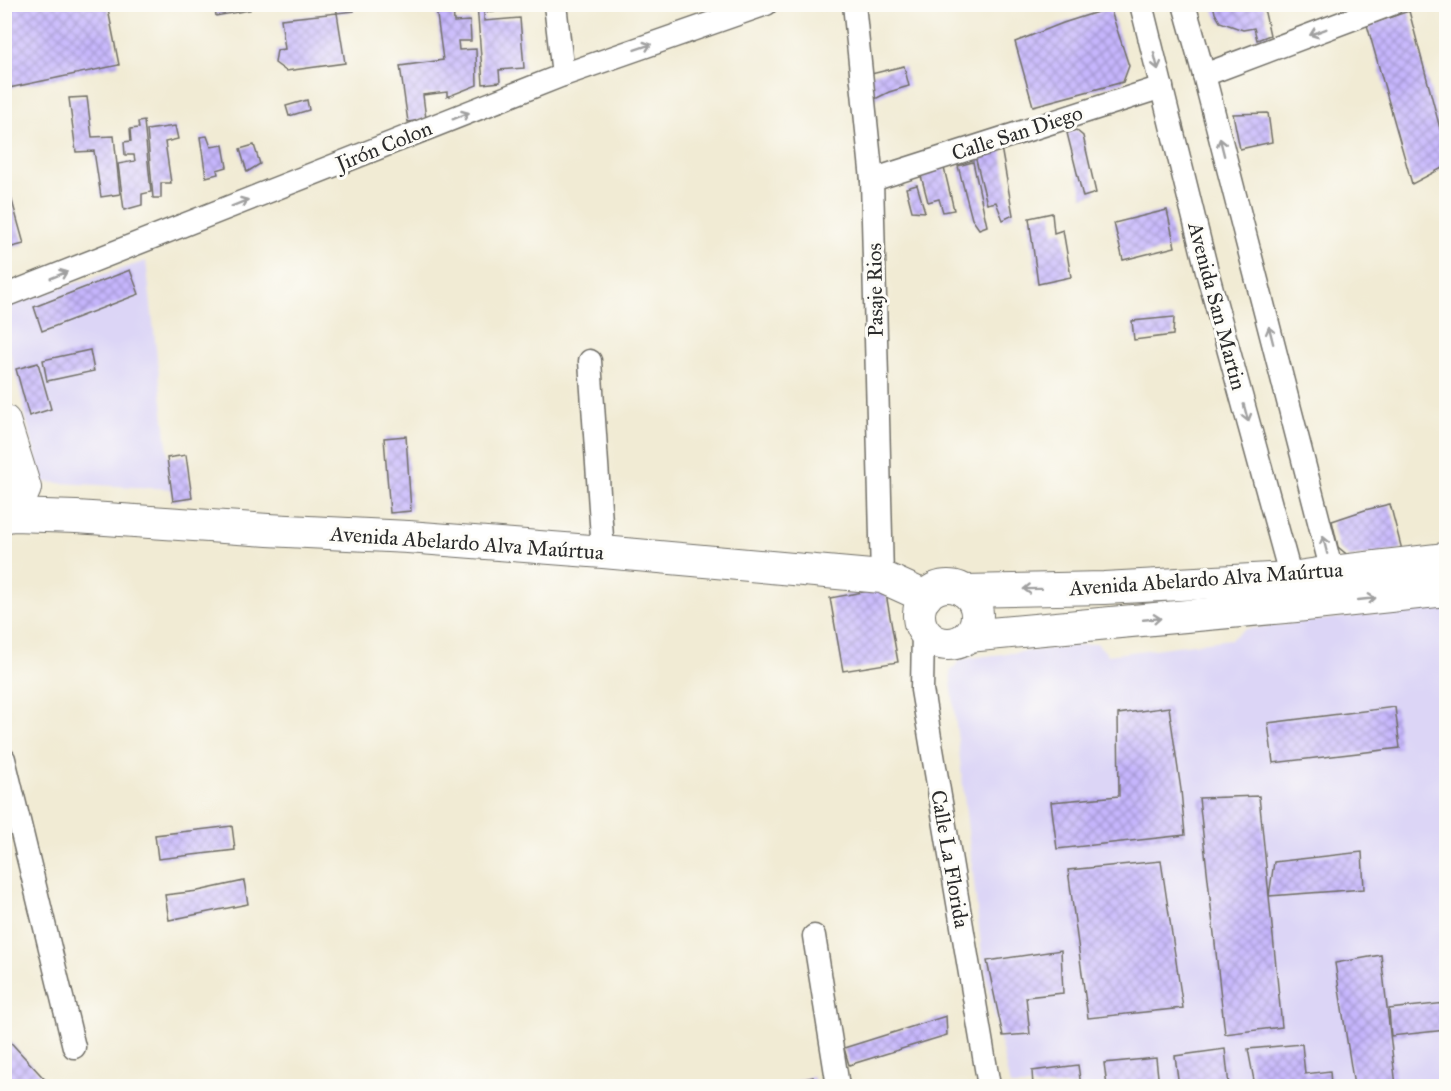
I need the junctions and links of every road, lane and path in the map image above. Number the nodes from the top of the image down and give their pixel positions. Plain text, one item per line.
1 (555, 4) edge
2 (766, 4) edge
3 (855, 4) edge
4 (1141, 4) edge
5 (1184, 4) edge
6 (1392, 4) edge
7 (563, 75) junction
8 (1204, 75) junction
9 (1162, 87) junction
10 (872, 180) junction
11 (4, 296) edge
12 (590, 361) dead end
13 (4, 421) edge
14 (7, 512) edge
15 (603, 552) junction
16 (1446, 559) edge
17 (882, 577) junction
18 (1334, 587) junction
19 (1104, 588) junction
20 (1446, 590) edge
21 (964, 591) junction
22 (1294, 592) junction
23 (926, 597) junction
24 (1109, 623) junction
25 (923, 630) junction
26 (968, 636) junction
27 (4, 759) edge
28 (814, 936) dead end
29 (74, 1047) dead end
30 (838, 1086) edge
31 (989, 1086) edge

1 - 7 street
7 -> 2 street, Jirón Colon
3 - 10 street, Pasaje Rios
4 -> 9 street, Avenida San Martin
5 - 8 street
6 -> 8 street
11 -> 7 street, Jirón Colon
18 -> 8 street
9 - 10 street, Calle San Diego
9 -> 22 street, Avenida San Martin
10 - 17 street, Pasaje Rios
12 - 15 street
13 - 14 street
14 - 15 street, Avenida Abelardo Alva Maúrtua
15 - 17 street, Avenida Abelardo Alva Maúrtua
16 - 18 street, Avenida Abelardo Alva Maúrtua
17 - 23 street, Avenida Abelardo Alva Maúrtua
18 -> 20 street, Avenida Abelardo Alva Maúrtua
18 - 22 street, Avenida Abelardo Alva Maúrtua
19 -> 21 street, Avenida Abelardo Alva Maúrtua
19 - 22 street, Avenida Abelardo Alva Maúrtua
19 - 24 street
21 - 23 street
21 - 26 street
24 -> 22 street, Avenida Abelardo Alva Maúrtua
23 - 25 street
24 - 26 street, Avenida Abelardo Alva Maúrtua
25 - 26 street
25 - 31 street, Calle La Florida
27 - 29 street
28 - 30 street

